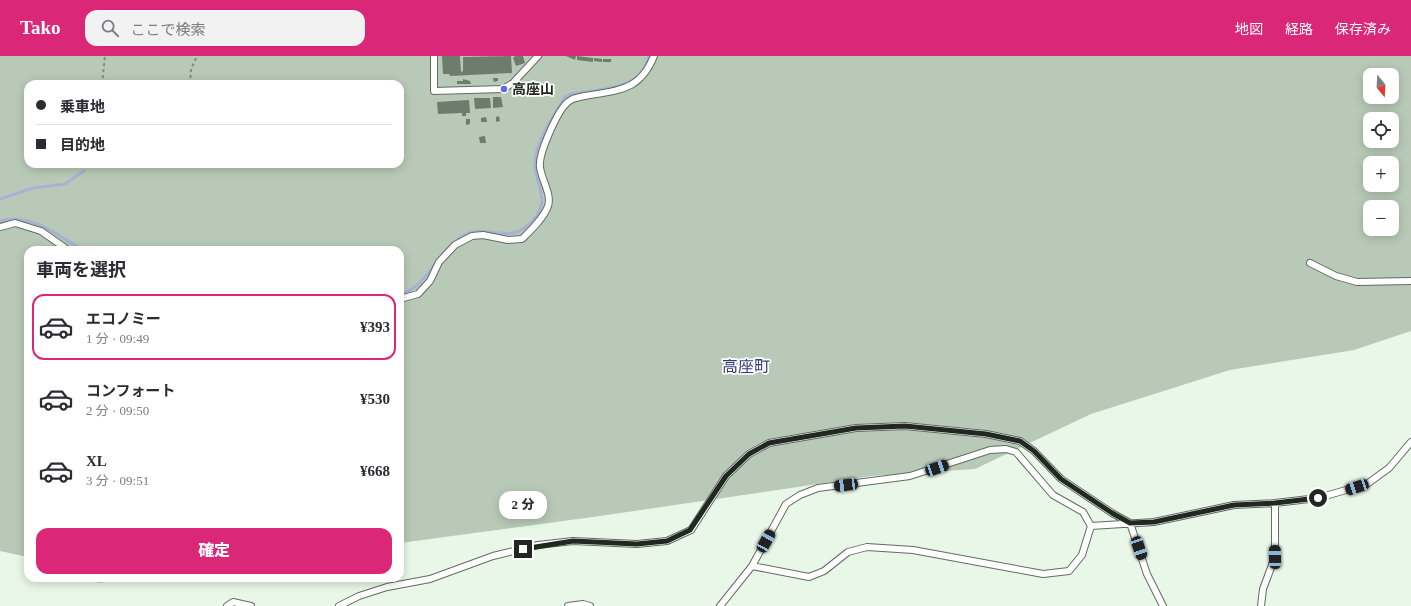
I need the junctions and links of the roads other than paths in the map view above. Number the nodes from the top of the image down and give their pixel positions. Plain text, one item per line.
1 (434, 56) edge
2 (538, 56) edge
3 (654, 56) edge
4 (0, 227) edge
5 (62, 246) edge
6 (1310, 264) dead end
7 (1411, 281) edge
8 (404, 298) edge
9 (1411, 442) edge
10 (1275, 503) junction
11 (1130, 523) junction
12 (1090, 526) junction
13 (752, 566) junction
14 (227, 606) edge
15 (251, 606) edge
16 (339, 606) edge
17 (568, 606) edge
18 (590, 606) edge
19 (720, 606) edge
20 (1163, 606) edge
21 (1261, 606) edge

1 - 2 lane
3 - 8 lane
4 - 5 lane
6 - 7 lane
9 - 10 lane
10 - 11 lane
10 - 21 lane
11 - 12 lane
11 - 16 lane
11 - 20 lane
12 - 13 lane
12 - 13 lane
13 - 19 lane
14 - 15 lane
17 - 18 lane

